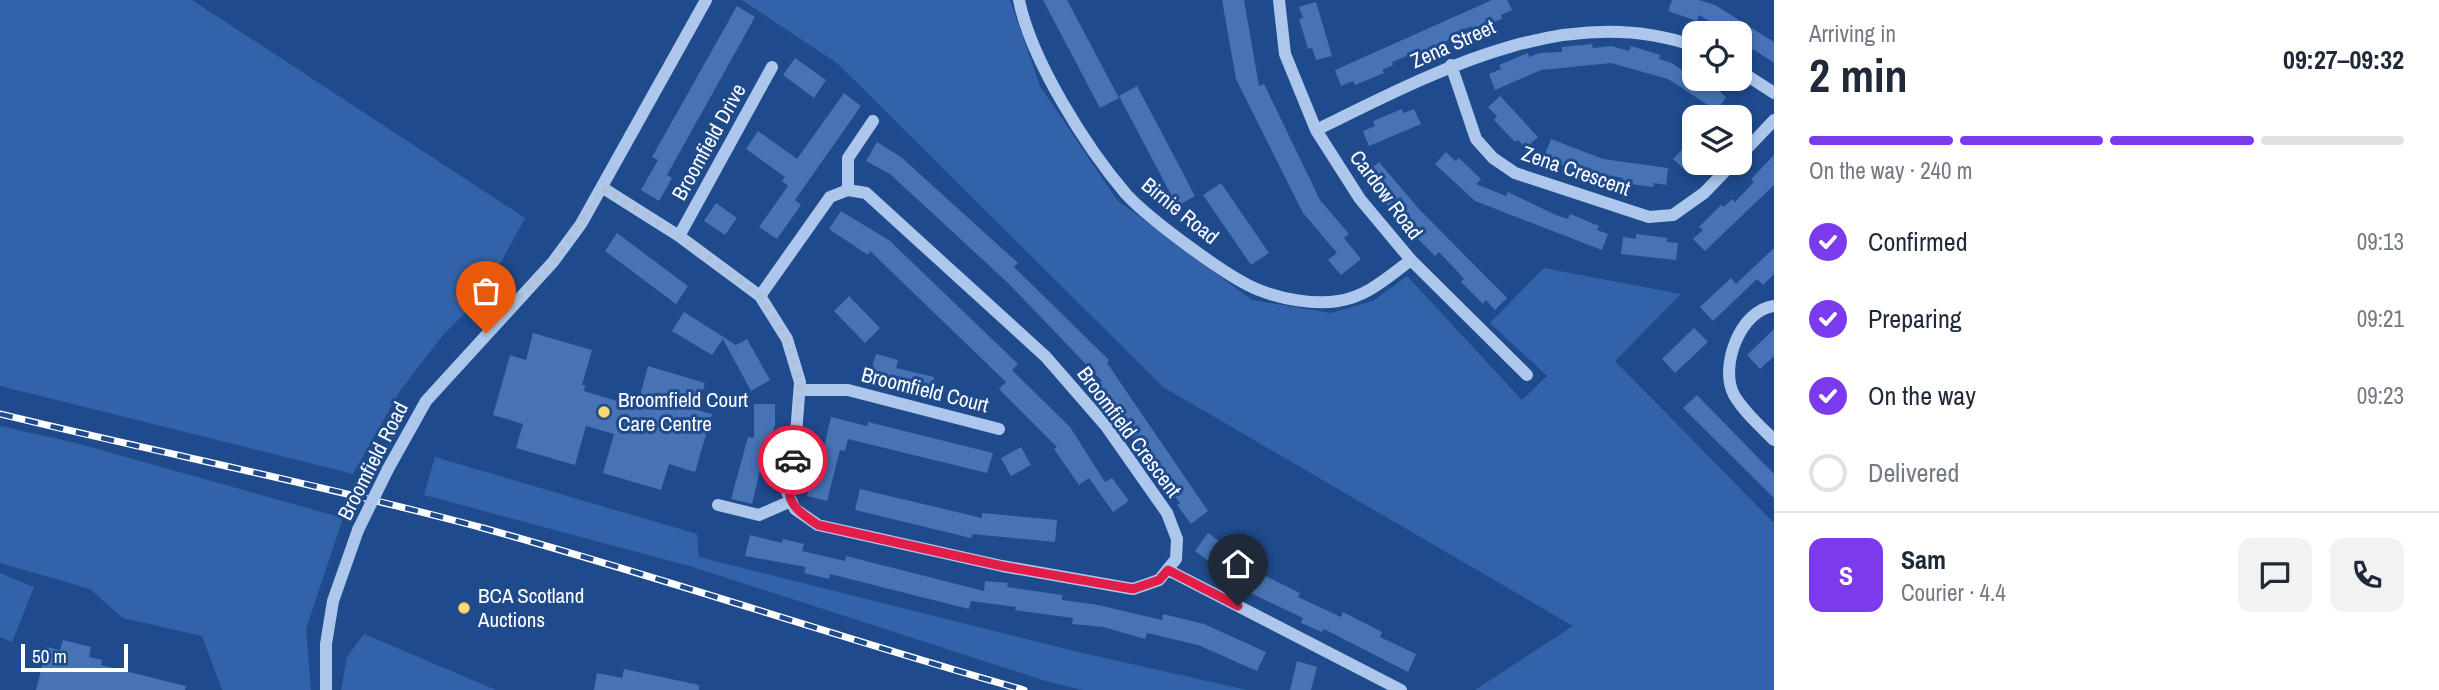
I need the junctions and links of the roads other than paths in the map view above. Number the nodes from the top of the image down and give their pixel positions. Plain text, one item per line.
1 (706, 0) edge
2 (1019, 0) edge
3 (1279, 0) edge
4 (1682, 40) edge
5 (1451, 65) junction
6 (772, 66) dead end
7 (1752, 79) edge
8 (1774, 93) edge
9 (1774, 120) edge
10 (873, 121) dead end
11 (1316, 130) junction
12 (1752, 143) edge
13 (1721, 175) edge
14 (603, 188) junction
15 (848, 190) junction
16 (679, 236) junction
17 (1410, 260) junction
18 (760, 296) junction
19 (1771, 307) edge
20 (1527, 375) dead end
21 (800, 390) junction
22 (999, 429) dead end
23 (1774, 440) edge
24 (791, 501) junction
25 (718, 505) dead end
26 (1168, 570) junction
27 (327, 690) edge
28 (1401, 690) edge

1 - 14 street, Broomfield Road
2 - 17 street, Birnie Road
3 - 11 street, Cardow Road
4 - 5 street, Zena Street
5 - 11 street, Zena Street
5 - 13 street, Zena Crescent
6 - 16 street, Broomfield Drive
7 - 8 street
9 - 12 street
10 - 15 street
11 - 17 street, Cardow Road
14 - 16 street
14 - 27 street, Broomfield Road, bridge
15 - 18 street
15 - 26 street, Broomfield Crescent
16 - 18 street
17 - 20 street, Cardow Road
18 - 21 street
19 - 23 street
21 - 22 street, Broomfield Court
21 - 24 street
24 - 25 street
24 - 26 street
26 - 28 street

